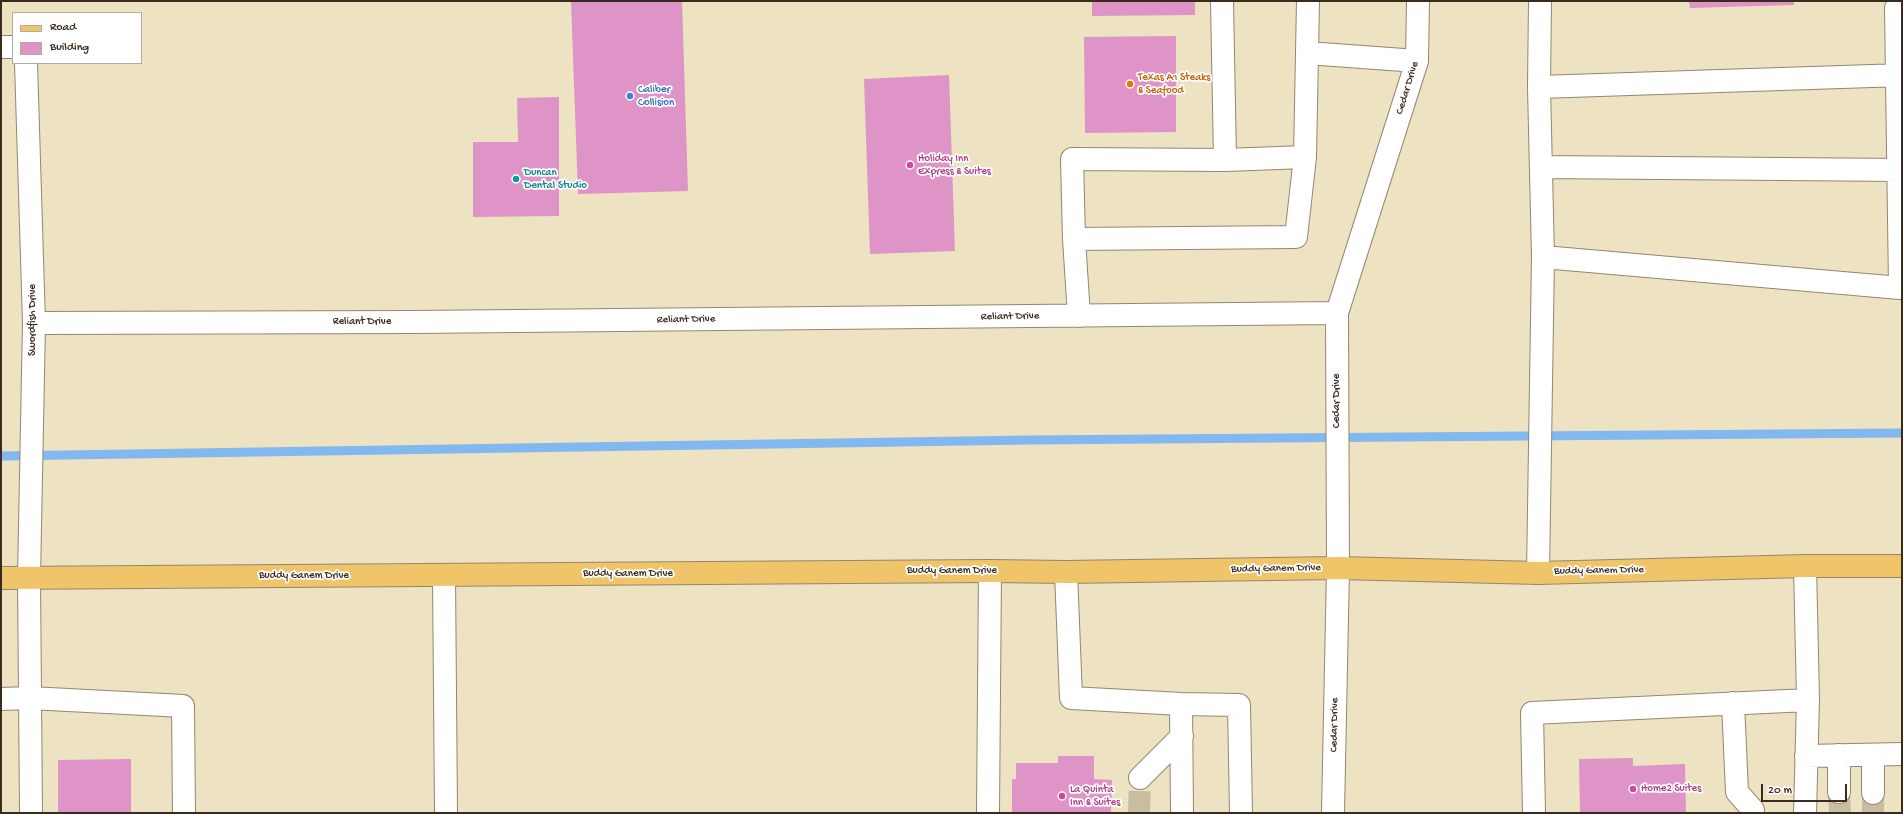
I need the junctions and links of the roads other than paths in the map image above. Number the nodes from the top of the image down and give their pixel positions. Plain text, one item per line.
1 (1222, 1) edge
2 (1308, 1) edge
3 (1418, 1) edge
4 (1540, 1) edge
5 (1898, 6) edge
6 (1, 47) edge
7 (12, 47) edge
8 (1307, 53) junction
9 (1418, 61) junction
10 (26, 64) edge
11 (1900, 75) edge
12 (1539, 87) junction
13 (1900, 128) edge
14 (1305, 157) junction
15 (1225, 160) junction
16 (1542, 168) junction
17 (1901, 170) edge
18 (1901, 218) edge
19 (1074, 239) junction
20 (1543, 257) junction
21 (1901, 288) edge
22 (1337, 313) junction
23 (1079, 316) junction
24 (34, 323) junction
25 (1805, 566) junction
26 (1902, 566) edge
27 (1338, 568) junction
28 (990, 571) junction
29 (1066, 572) junction
30 (1538, 573) junction
31 (444, 575) junction
32 (1, 578) edge
33 (29, 578) junction
34 (30, 698) junction
35 (1, 699) edge
36 (1808, 700) junction
37 (1733, 703) junction
38 (1182, 704) junction
39 (1182, 736) junction
40 (1902, 754) edge
41 (1839, 755) junction
42 (1873, 755) junction
43 (1806, 756) junction
44 (1140, 778) tunnel mouth
45 (1839, 792) tunnel mouth
46 (1873, 793) tunnel mouth
47 (32, 813) edge
48 (184, 813) edge
49 (446, 813) edge
50 (988, 813) edge
51 (1182, 813) edge
52 (1241, 813) edge
53 (1333, 813) edge
54 (1534, 813) edge
55 (1754, 813) edge
56 (1805, 813) edge

1 - 15 street
2 - 8 street
3 - 9 street, Cedar Drive
4 - 12 street
5 - 11 street
6 - 7 street
8 - 9 street
8 - 14 street
9 - 22 street, Cedar Drive
10 - 24 street, Swordfish Drive
11 - 12 street
11 - 13 street
12 - 16 street
13 - 17 street
14 - 15 street
14 - 19 street
15 - 19 street
16 - 17 street
16 - 20 street
17 - 18 street
18 - 21 street
19 - 23 street
20 - 21 street
20 - 30 street
22 - 23 street, Reliant Drive
22 - 27 street, Cedar Drive
23 - 24 street, Reliant Drive
24 - 33 street, Swordfish Drive
25 - 26 main road, Buddy Ganem Drive
25 - 30 main road, Buddy Ganem Drive
25 - 36 street
27 - 29 main road, Buddy Ganem Drive
27 - 30 main road, Buddy Ganem Drive
27 - 53 street, Cedar Drive
28 - 29 main road, Buddy Ganem Drive
28 - 31 main road, Buddy Ganem Drive
28 - 50 street
29 - 38 street
31 - 33 main road, Buddy Ganem Drive
31 - 49 street
32 - 33 main road, Buddy Ganem Drive
33 - 34 street, Swordfish Drive
34 - 35 street
34 - 47 street, Swordfish Drive
34 - 48 street
36 - 37 street
36 - 43 street
37 - 54 street
37 - 55 street
38 - 39 street
38 - 52 street
39 - 44 street
39 - 51 street
40 - 42 street
41 - 42 street
41 - 43 street
41 - 45 street
42 - 46 street
43 - 56 street

